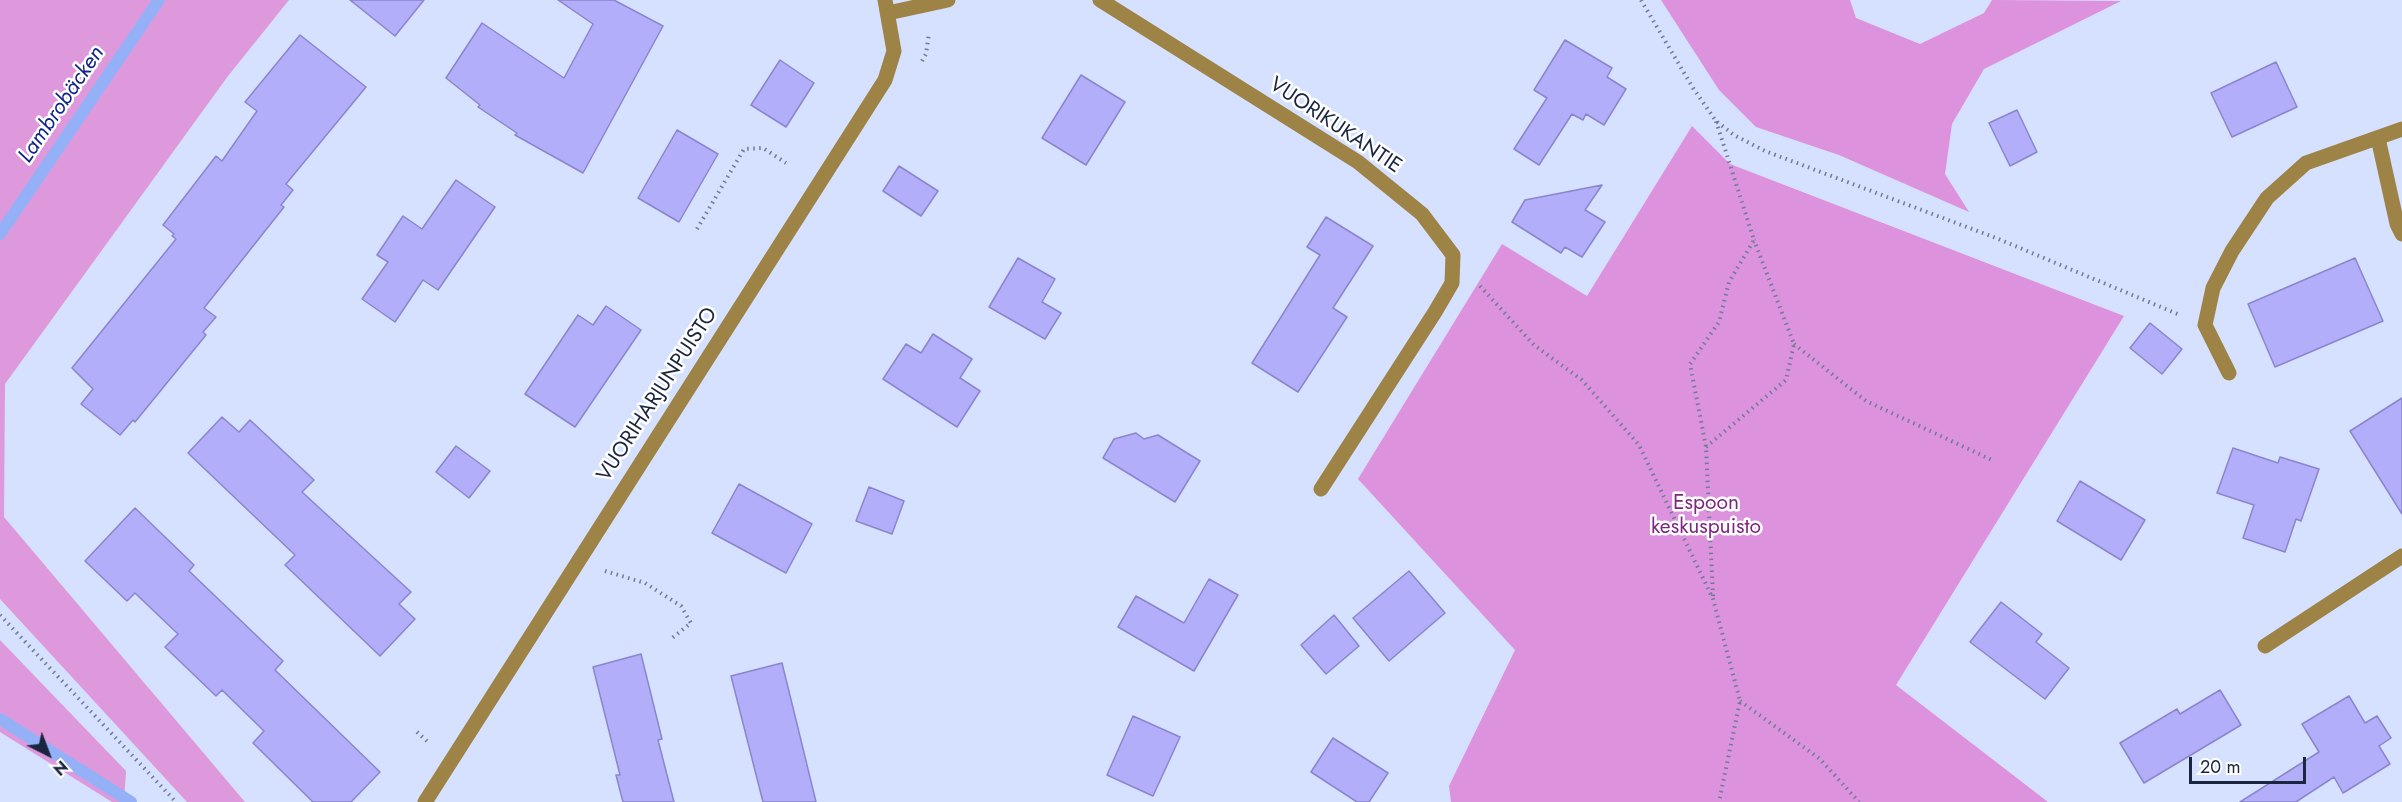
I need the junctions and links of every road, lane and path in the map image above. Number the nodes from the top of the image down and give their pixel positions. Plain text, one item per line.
1 (948, 0) edge
2 (1100, 0) edge
3 (1641, 0) edge
4 (886, 7) edge
5 (1716, 121) junction
6 (2402, 129) edge
7 (2379, 138) junction
8 (786, 163) dead end
9 (697, 229) dead end
10 (2402, 234) edge
11 (1754, 240) junction
12 (1452, 255) junction
13 (2205, 325) junction
14 (1794, 344) junction
15 (2229, 373) dead end
16 (1706, 447) junction
17 (1992, 460) dead end
18 (1321, 489) dead end
19 (2402, 556) edge
20 (599, 569) dead end
21 (1713, 599) junction
22 (0, 615) edge
23 (671, 639) dead end
24 (2265, 646) dead end
25 (1740, 701) junction
26 (176, 802) edge
27 (425, 802) edge
28 (1719, 802) edge
29 (1859, 802) edge

1 - 4 street
2 - 12 street, VUORIKUKANTIE
3 - 5 path
4 - 27 street, VUORIHARJUNPUISTO
5 - 11 path
5 - 13 path
6 - 7 street
7 - 10 street
7 - 13 street
8 - 9 path
11 - 14 path
11 - 16 path
12 - 18 street
12 - 21 path
13 - 15 street
14 - 16 path
14 - 17 path
16 - 21 path
19 - 24 street
20 - 23 path
21 - 25 path
22 - 26 path
25 - 28 path
25 - 29 path

